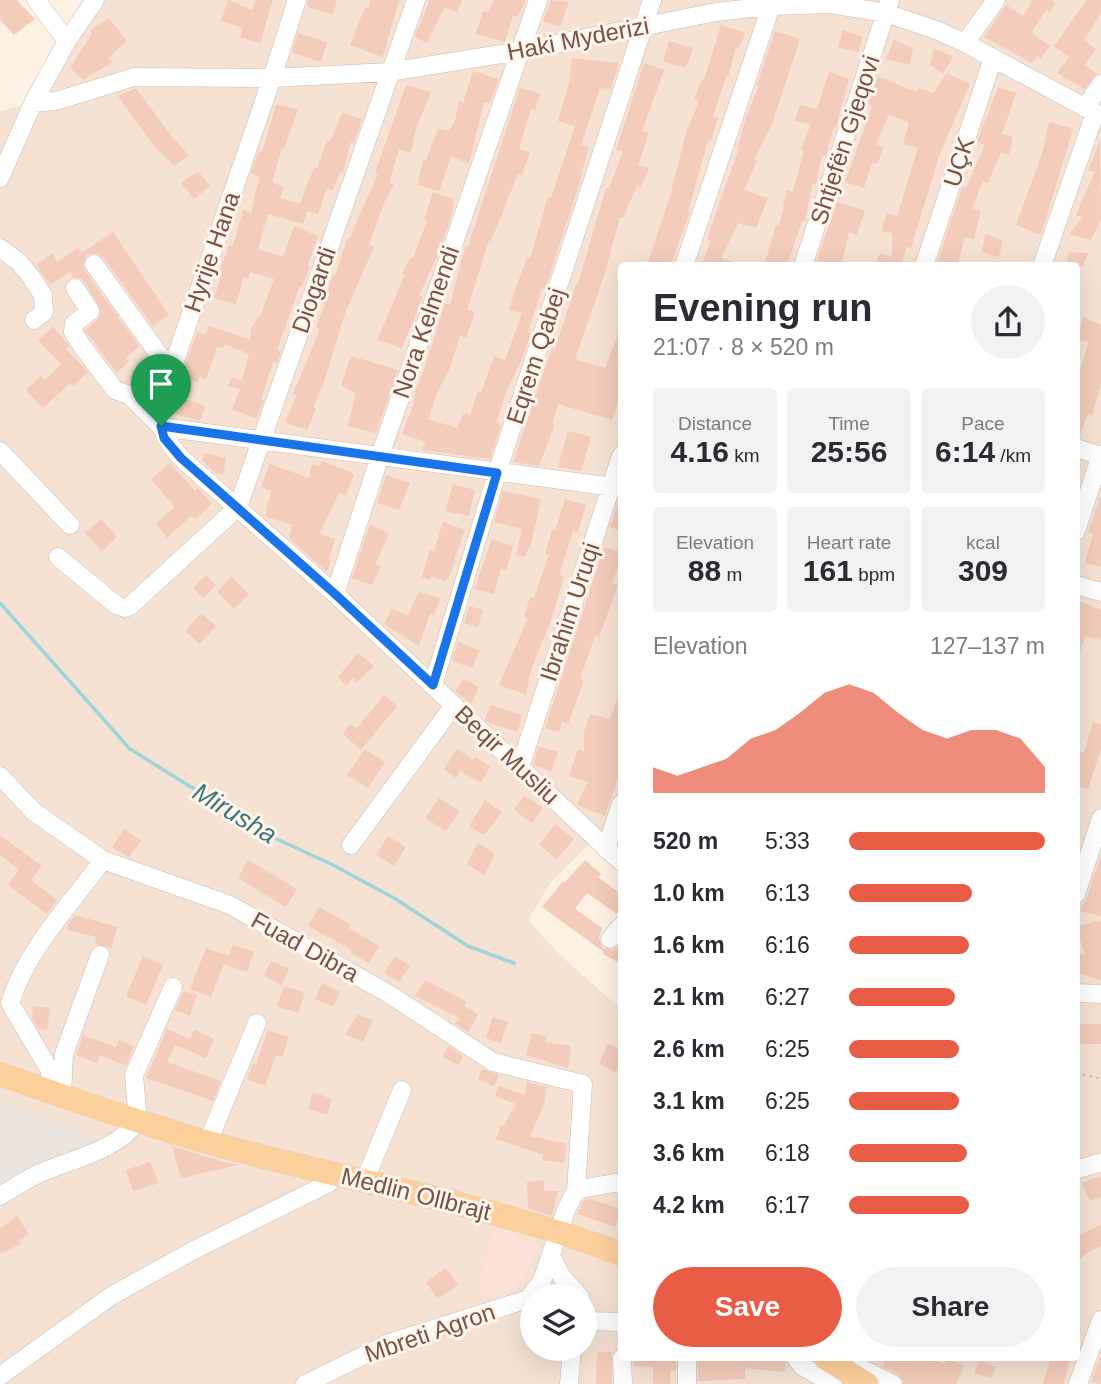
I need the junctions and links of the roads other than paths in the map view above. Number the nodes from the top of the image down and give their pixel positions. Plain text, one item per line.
1 (36, 0) edge
2 (95, 0) edge
3 (297, 0) edge
4 (416, 0) edge
5 (538, 0) edge
6 (652, 0) edge
7 (996, 0) edge
8 (772, 3) edge
9 (888, 6) edge
10 (644, 28) junction
11 (67, 41) junction
12 (965, 43) junction
13 (520, 51) junction
14 (993, 58) junction
15 (389, 72) junction
16 (272, 78) junction
17 (1101, 85) edge
18 (33, 103) junction
19 (1094, 113) edge
20 (0, 178) edge
21 (0, 248) edge
22 (685, 262) edge
23 (804, 262) edge
24 (925, 262) edge
25 (1043, 262) edge
26 (94, 264) dead end
27 (75, 288) dead end
28 (34, 320) dead end
29 (174, 364) junction
30 (161, 426) junction
31 (263, 440) junction
32 (1080, 450) edge
33 (0, 451) edge
34 (380, 456) junction
35 (1101, 456) edge
36 (497, 473) junction
37 (616, 487) edge
38 (237, 507) junction
39 (1080, 519) edge
40 (70, 525) dead end
41 (58, 557) dead end
42 (1080, 586) edge
43 (1101, 592) edge
44 (335, 594) junction
45 (433, 685) junction
46 (454, 705) junction
47 (520, 767) junction
48 (0, 776) edge
49 (618, 813) edge
50 (1101, 818) edge
51 (351, 845) dead end
52 (606, 849) junction
53 (618, 859) edge
54 (103, 860) junction
55 (1080, 882) edge
56 (100, 955) dead end
57 (173, 987) dead end
58 (1080, 993) edge
59 (1101, 995) edge
60 (5, 997) edge
61 (257, 1023) dead end
62 (5, 1081) edge
63 (402, 1090) dead end
64 (58, 1094) junction
65 (138, 1121) junction
66 (208, 1142) junction
67 (1101, 1162) edge
68 (1080, 1169) edge
69 (331, 1173) junction
70 (365, 1180) junction
71 (618, 1184) edge
72 (576, 1190) junction
73 (0, 1196) edge
74 (559, 1232) junction
75 (618, 1253) edge
76 (551, 1256) junction
77 (568, 1284) edge
78 (597, 1310) edge
79 (1101, 1320) edge
80 (597, 1322) edge
81 (616, 1324) edge
82 (571, 1361) edge
83 (622, 1361) edge
84 (687, 1361) edge
85 (798, 1361) edge
86 (830, 1361) edge
87 (846, 1361) edge
88 (0, 1376) edge
89 (305, 1384) edge
90 (569, 1384) edge
91 (622, 1384) edge
92 (687, 1384) edge
93 (833, 1384) edge
94 (867, 1384) edge
95 (892, 1384) edge
96 (1078, 1384) edge

1 - 11 street
2 - 11 street
3 - 16 street, Hyrije Hana
4 - 15 street, Diogardi
5 - 13 street, Nora Kelmendi
6 - 10 street, Eqrem Qabej
7 - 12 street
8 - 9 street, Haki Myderizi
8 - 10 street, Haki Myderizi
8 - 22 street
9 - 12 street, Haki Myderizi
9 - 23 street, Shtjefën Gjeqovi
10 - 13 street, Haki Myderizi
10 - 36 street, Eqrem Qabej
11 - 18 street
12 - 14 street, Haki Myderizi
13 - 15 street, Haki Myderizi
13 - 34 street, Nora Kelmendi
14 - 19 street, Haki Myderizi
14 - 24 street, UÇK
15 - 16 street, Haki Myderizi
15 - 31 street, Diogardi
16 - 18 street, Haki Myderizi
16 - 29 street, Hyrije Hana
17 - 19 street
18 - 20 street
19 - 25 street
21 - 28 street
26 - 29 street
27 - 30 street, Beqir Musliu
29 - 30 street, Hyrije Hana
30 - 31 street
30 - 38 street, Beqir Musliu
31 - 34 street
31 - 38 street, Diogardi
32 - 35 street
33 - 40 street
34 - 36 street
34 - 44 street, Nora Kelmendi
35 - 39 street
36 - 37 street
36 - 45 street, Eqrem Qabej
37 - 47 street, Ibrahim Uruqi
38 - 41 street
38 - 44 street, Beqir Musliu
42 - 43 street
44 - 45 street, Beqir Musliu
45 - 46 street, Beqir Musliu
46 - 47 street, Beqir Musliu
46 - 51 street
47 - 52 street, Beqir Musliu
48 - 54 street, Fuad Dibra
49 - 52 street
50 - 55 street
52 - 53 street, Beqir Musliu
54 - 60 street
54 - 72 street, Fuad Dibra
56 - 64 street
57 - 65 street
58 - 59 street
60 - 64 street
61 - 66 street
62 - 64 main road, Medlin Ollbrajt
63 - 70 street
64 - 65 main road, Medlin Ollbrajt
65 - 66 main road, Medlin Ollbrajt
65 - 73 street
66 - 69 main road, Medlin Ollbrajt
67 - 68 street
69 - 70 main road, Medlin Ollbrajt
69 - 88 street
70 - 74 main road, Medlin Ollbrajt
71 - 72 street
72 - 74 street, Mbreti Agron
74 - 75 main road, Medlin Ollbrajt
74 - 76 street, Mbreti Agron
76 - 77 street
76 - 89 street, Mbreti Agron
78 - 81 street
79 - 96 street
80 - 81 street
82 - 90 street
83 - 91 street
84 - 92 street
85 - 93 street
86 - 94 main road
87 - 95 street

